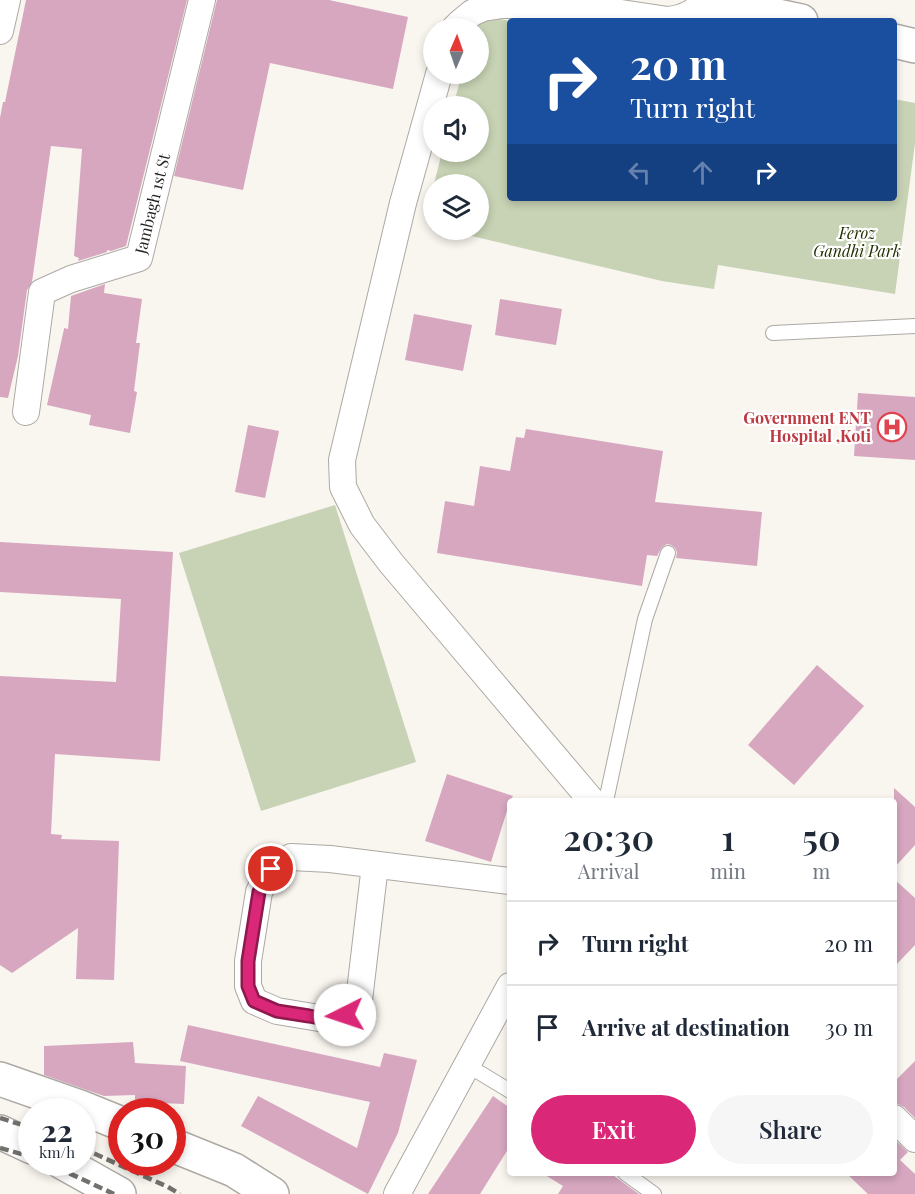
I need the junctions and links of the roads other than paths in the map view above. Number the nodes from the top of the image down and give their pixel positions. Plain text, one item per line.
1 (7, 0) edge
2 (202, 0) edge
3 (705, 1) edge
4 (465, 18) edge
5 (654, 18) edge
6 (681, 18) edge
7 (787, 18) edge
8 (0, 31) edge
9 (897, 42) edge
10 (915, 46) edge
11 (436, 84) edge
12 (915, 326) edge
13 (773, 333) dead end
14 (26, 412) dead end
15 (668, 553) dead end
16 (589, 798) edge
17 (607, 798) edge
18 (375, 865) junction
19 (507, 881) edge
20 (507, 992) edge
21 (467, 1065) junction
22 (0, 1079) edge
23 (507, 1089) edge
24 (108, 1118) edge
25 (897, 1121) edge
26 (0, 1132) edge
27 (915, 1139) edge
28 (18, 1141) edge
29 (186, 1151) edge
30 (88, 1176) edge
31 (629, 1176) edge
32 (119, 1194) edge
33 (272, 1194) edge
34 (397, 1194) edge
35 (654, 1194) edge

1 - 8 street
2 - 14 street, Jambagh 1st St
3 - 6 street
3 - 7 main road
4 - 5 street
9 - 10 main road
11 - 16 street
12 - 13 lane
15 - 17 lane
18 - 18 street
18 - 19 street
20 - 21 street
21 - 23 lane
21 - 34 street
22 - 24 main road
25 - 27 street
26 - 28 main road
29 - 33 main road
30 - 32 main road
31 - 35 lane

